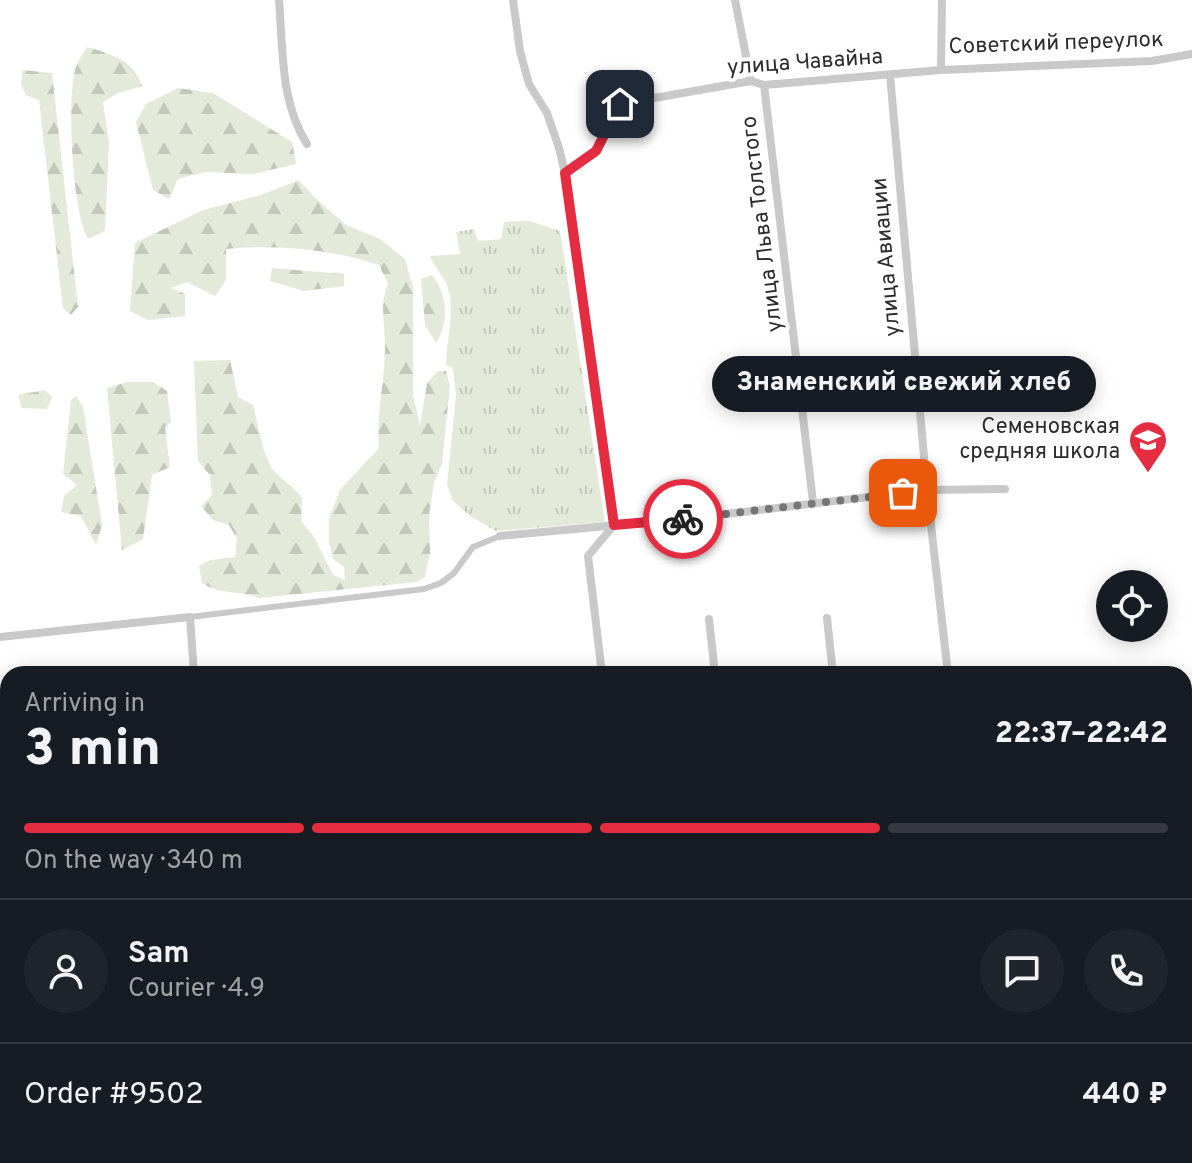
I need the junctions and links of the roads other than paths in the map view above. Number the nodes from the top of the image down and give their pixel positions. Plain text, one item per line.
1 (279, 0) edge
2 (513, 0) edge
3 (735, 0) edge
4 (942, 0) edge
5 (1192, 54) edge
6 (941, 70) junction
7 (890, 75) junction
8 (751, 81) junction
9 (764, 85) junction
10 (307, 144) dead end
11 (565, 173) junction
12 (1005, 489) dead end
13 (927, 490) junction
14 (813, 502) junction
15 (614, 525) junction
16 (500, 536) joint
17 (190, 617) junction
18 (827, 618) dead end
19 (709, 619) dead end
20 (0, 637) edge
21 (193, 666) edge
22 (601, 666) edge
23 (714, 666) edge
24 (832, 666) edge
25 (947, 666) edge

1 - 10 street
2 - 11 street
3 - 8 street
4 - 6 street, Советский переулок
5 - 6 street, Советский переулок
6 - 7 street, улица Чавайна
7 - 9 street, улица Чавайна
7 - 13 street, улица Авиации
8 - 9 street, улица Чавайна
8 - 11 street, улица Чавайна
9 - 14 street, улица Льва Толстого
11 - 15 street
12 - 13 street
13 - 14 street
13 - 25 street, улица Авиации
14 - 15 street
15 - 16 street
15 - 22 street
16 - 17 street
17 - 20 street
17 - 21 street
18 - 24 street
19 - 23 street

